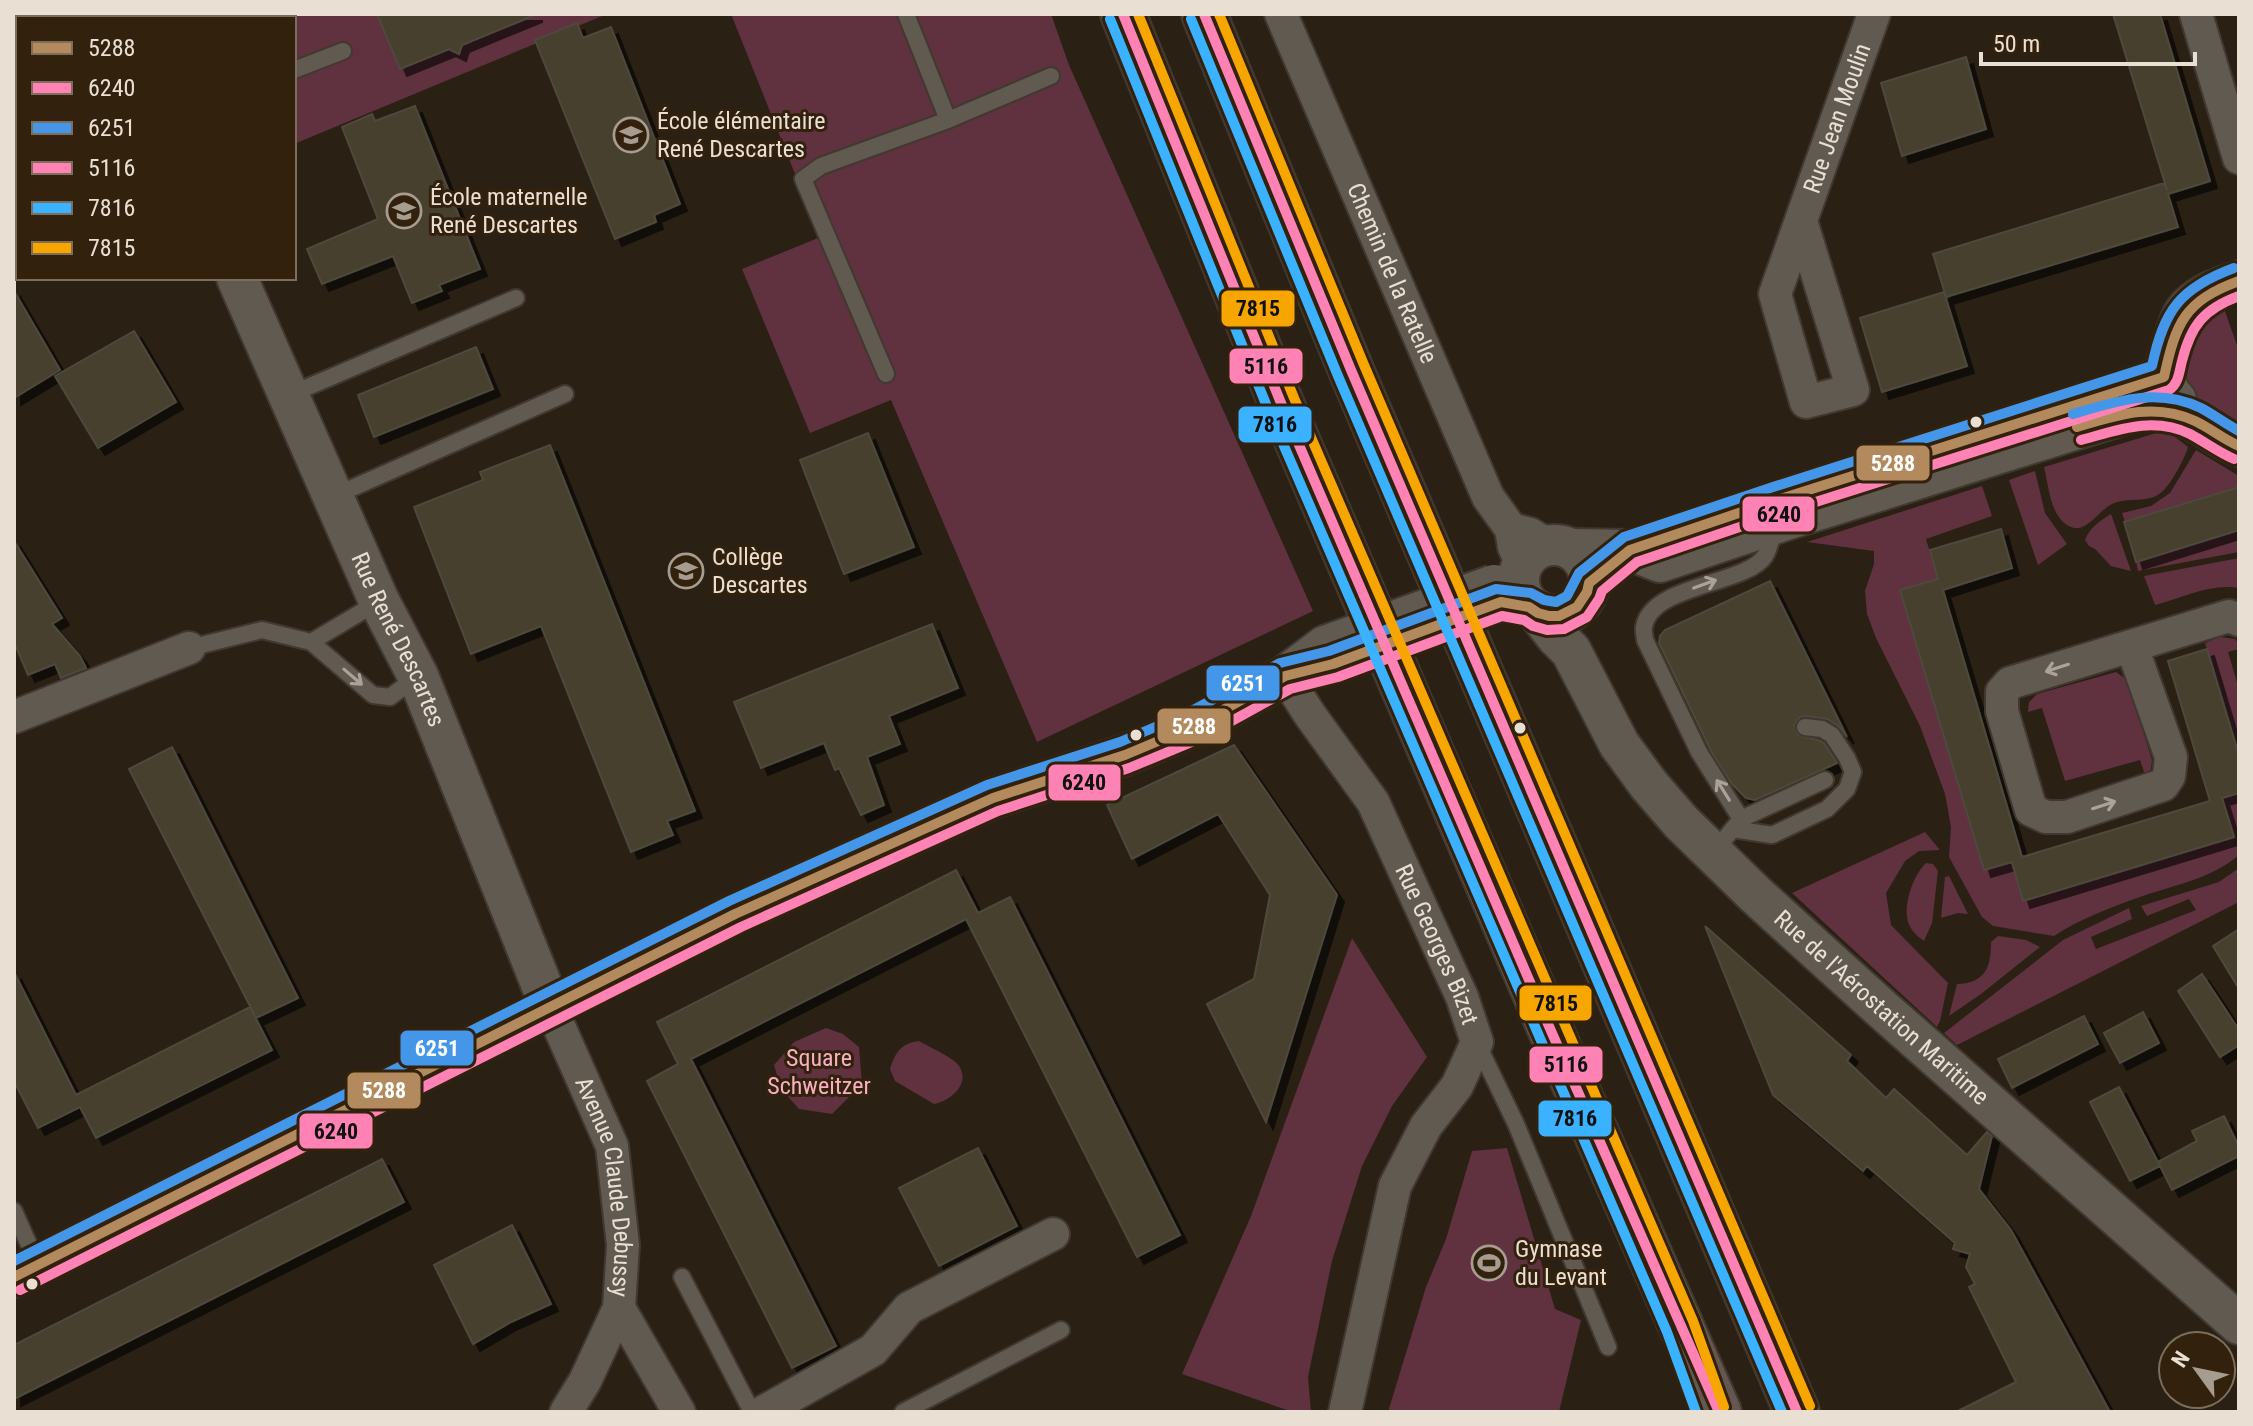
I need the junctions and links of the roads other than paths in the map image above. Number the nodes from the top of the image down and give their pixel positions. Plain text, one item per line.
1 (906, 14) edge
2 (1123, 14) edge
3 (1204, 14) edge
4 (1281, 14) edge
5 (1874, 14) edge
6 (2196, 14) edge
7 (343, 51) dead end
8 (296, 69) edge
9 (1051, 76) dead end
10 (948, 120) junction
11 (2239, 158) edge
12 (1801, 221) junction
13 (238, 280) edge
14 (2239, 281) edge
15 (516, 298) dead end
16 (886, 374) dead end
17 (2164, 377) junction
18 (565, 394) dead end
19 (289, 395) junction
20 (2195, 421) junction
21 (2239, 446) edge
22 (334, 496) junction
23 (1775, 512) junction
24 (1539, 584) junction
25 (379, 601) junction
26 (2239, 620) edge
27 (311, 642) junction
28 (2132, 647) junction
29 (189, 648) joint
30 (418, 676) junction
31 (1285, 676) junction
32 (14, 717) edge
33 (1805, 727) dead end
34 (1825, 780) dead end
35 (1729, 833) junction
36 (550, 1006) junction
37 (1477, 1042) junction
38 (14, 1211) edge
39 (1053, 1234) dead end
40 (26, 1271) edge
41 (682, 1277) dead end
42 (619, 1308) junction
43 (2239, 1324) edge
44 (1680, 1327) junction
45 (1061, 1330) dead end
46 (1608, 1347) dead end
47 (566, 1412) edge
48 (679, 1412) edge
49 (752, 1412) edge
50 (763, 1412) edge
51 (903, 1412) edge
52 (1345, 1412) edge
53 (1711, 1412) edge
54 (1719, 1412) edge
55 (1797, 1412) edge

1 - 10 lane
2 - 44 highway
3 - 55 highway
4 - 24 street, Chemin de la Ratelle
5 - 12 street, Rue Jean Moulin
6 - 11 street
7 - 8 lane
9 - 10 lane
10 - 16 lane
12 - 12 street, Rue Jean Moulin
13 - 19 street, Rue René Descartes
14 - 17 street
15 - 19 lane
17 - 20 street
17 - 23 street
18 - 22 lane
19 - 22 street, Rue René Descartes
20 - 21 street
20 - 23 street
22 - 25 street, Rue René Descartes
23 - 24 street
35 -> 23 lane
24 - 31 street, bridge
24 - 35 street, Rue de l'Aérostation Maritime
25 - 27 lane
25 - 30 street, Rue René Descartes
26 - 28 street
27 - 29 lane
27 -> 30 lane
28 -> 28 street
29 - 32 street
30 - 36 street, Rue René Descartes
31 - 36 street
31 - 37 street, Rue Georges Bizet
33 - 35 lane
34 - 35 lane
35 - 43 street, Rue de l'Aérostation Maritime
36 - 40 street
36 - 42 street, Avenue Claude Debussy
37 - 46 lane
37 - 52 street, Rue Georges Bizet
38 - 40 lane
39 - 50 street
41 - 49 lane
42 - 47 street, Avenue Claude Debussy
42 - 48 street
44 - 53 highway
44 - 54 highway
45 - 51 lane

